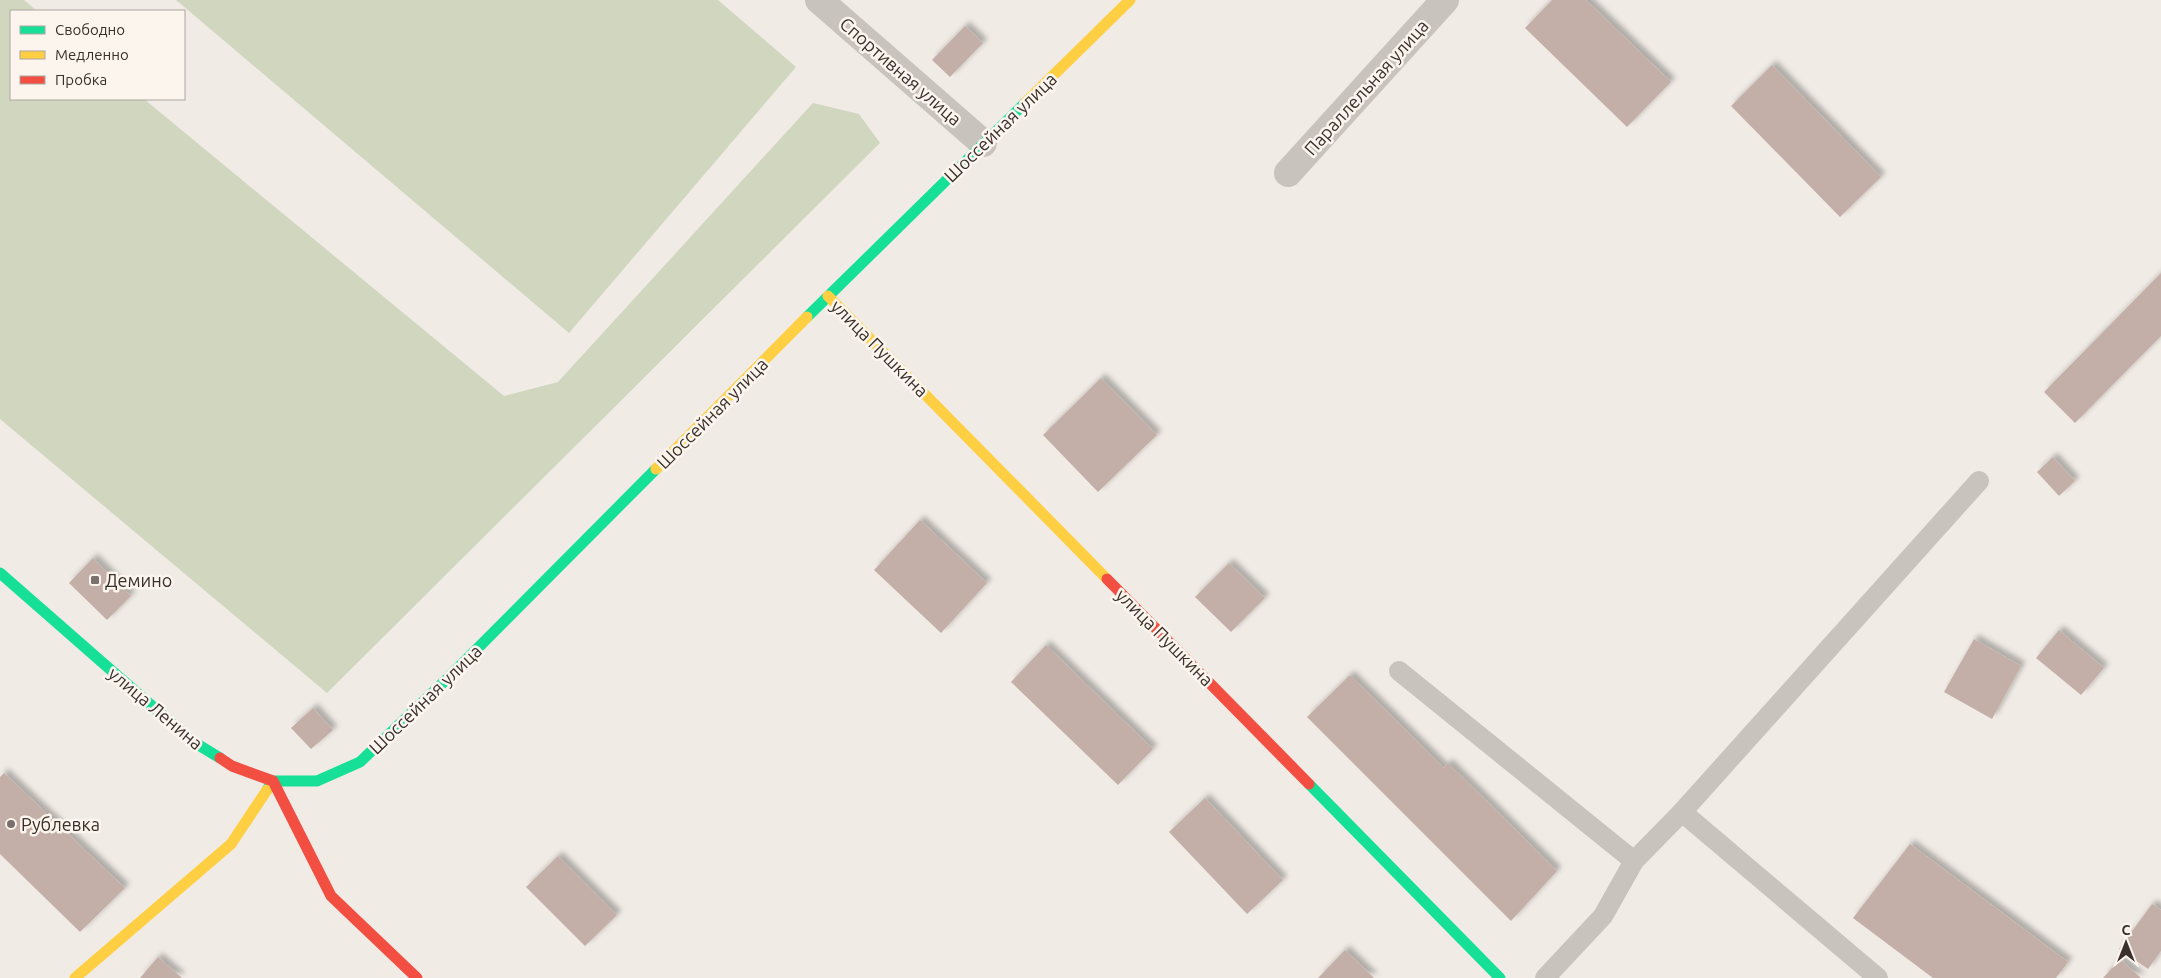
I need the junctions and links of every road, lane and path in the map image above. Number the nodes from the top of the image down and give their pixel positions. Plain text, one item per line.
1 (819, 0) edge
2 (1130, 0) edge
3 (1445, 0) edge
4 (983, 143) junction
5 (1288, 173) dead end
6 (828, 296) junction
7 (1979, 481) dead end
8 (0, 573) edge
9 (1399, 671) dead end
10 (273, 781) junction
11 (1682, 812) junction
12 (1634, 861) junction
13 (75, 978) edge
14 (417, 978) edge
15 (1500, 978) edge
16 (1545, 978) edge
17 (1878, 978) edge

1 - 4 street, Спортивная улица
2 - 4 street, Шоссейная улица
3 - 5 street, Параллельная улица
4 - 6 street, Шоссейная улица
6 - 10 street, Шоссейная улица
6 - 15 street, улица Пушкина
7 - 11 lane
8 - 10 street, улица Ленина
9 - 12 lane
10 - 13 street
10 - 14 street
11 - 12 lane
11 - 17 lane
12 - 16 lane

